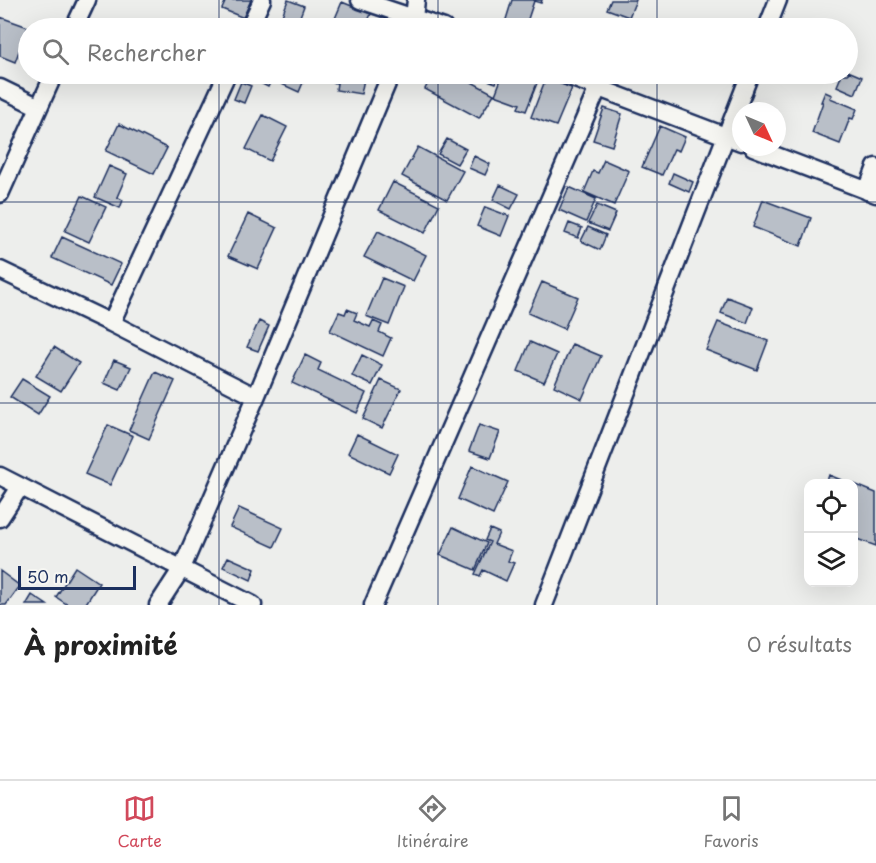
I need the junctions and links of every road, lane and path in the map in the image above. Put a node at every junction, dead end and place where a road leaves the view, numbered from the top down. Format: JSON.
{"nodes":[{"id":1,"x":87,"y":0,"type":"edge"},
{"id":2,"x":262,"y":0,"type":"edge"},
{"id":3,"x":360,"y":0,"type":"edge"},
{"id":4,"x":416,"y":0,"type":"edge"},
{"id":5,"x":778,"y":0,"type":"edge"},
{"id":6,"x":79,"y":18,"type":"edge"},
{"id":7,"x":254,"y":18,"type":"edge"},
{"id":8,"x":401,"y":18,"type":"edge"},
{"id":9,"x":413,"y":18,"type":"edge"},
{"id":10,"x":771,"y":18,"type":"edge"},
{"id":11,"x":49,"y":84,"type":"edge"},
{"id":12,"x":223,"y":84,"type":"edge"},
{"id":13,"x":387,"y":84,"type":"edge"},
{"id":14,"x":588,"y":84,"type":"edge"},
{"id":15,"x":747,"y":84,"type":"edge"},
{"id":16,"x":0,"y":88,"type":"edge"},
{"id":17,"x":598,"y":88,"type":"junction"},
{"id":18,"x":743,"y":102,"type":"edge"},
{"id":19,"x":39,"y":107,"type":"junction"},
{"id":20,"x":732,"y":139,"type":"edge"},
{"id":21,"x":732,"y":141,"type":"edge"},
{"id":22,"x":777,"y":156,"type":"edge"},
{"id":23,"x":876,"y":167,"type":"edge"},
{"id":24,"x":871,"y":192,"type":"edge"},
{"id":25,"x":0,"y":194,"type":"edge"},
{"id":26,"x":0,"y":270,"type":"edge"},
{"id":27,"x":111,"y":322,"type":"junction"},
{"id":28,"x":256,"y":397,"type":"junction"},
{"id":29,"x":0,"y":476,"type":"edge"},
{"id":30,"x":20,"y":487,"type":"junction"},
{"id":31,"x":0,"y":519,"type":"edge"},
{"id":32,"x":182,"y":568,"type":"junction"},
{"id":33,"x":158,"y":605,"type":"edge"},
{"id":34,"x":253,"y":605,"type":"edge"},
{"id":35,"x":373,"y":605,"type":"edge"},
{"id":36,"x":544,"y":605,"type":"edge"}],
"edges":[{"from":1,"to":6,"type":"street"},
{"from":2,"to":7,"type":"street"},
{"from":3,"to":8,"type":"street"},
{"from":4,"to":9,"type":"street"},
{"from":5,"to":10,"type":"street"},
{"from":11,"to":19,"type":"street"},
{"from":12,"to":27,"type":"street"},
{"from":13,"to":28,"type":"street"},
{"from":14,"to":17,"type":"street"},
{"from":15,"to":18,"type":"street"},
{"from":16,"to":19,"type":"street"},
{"from":17,"to":20,"type":"street"},
{"from":17,"to":35,"type":"street"},
{"from":19,"to":25,"type":"street"},
{"from":21,"to":36,"type":"street"},
{"from":22,"to":24,"type":"street"},
{"from":23,"to":24,"type":"street"},
{"from":26,"to":27,"type":"street"},
{"from":27,"to":28,"type":"street"},
{"from":28,"to":32,"type":"street"},
{"from":29,"to":30,"type":"street"},
{"from":30,"to":31,"type":"street"},
{"from":30,"to":32,"type":"street"},
{"from":32,"to":33,"type":"street"},
{"from":32,"to":34,"type":"street"}]}
